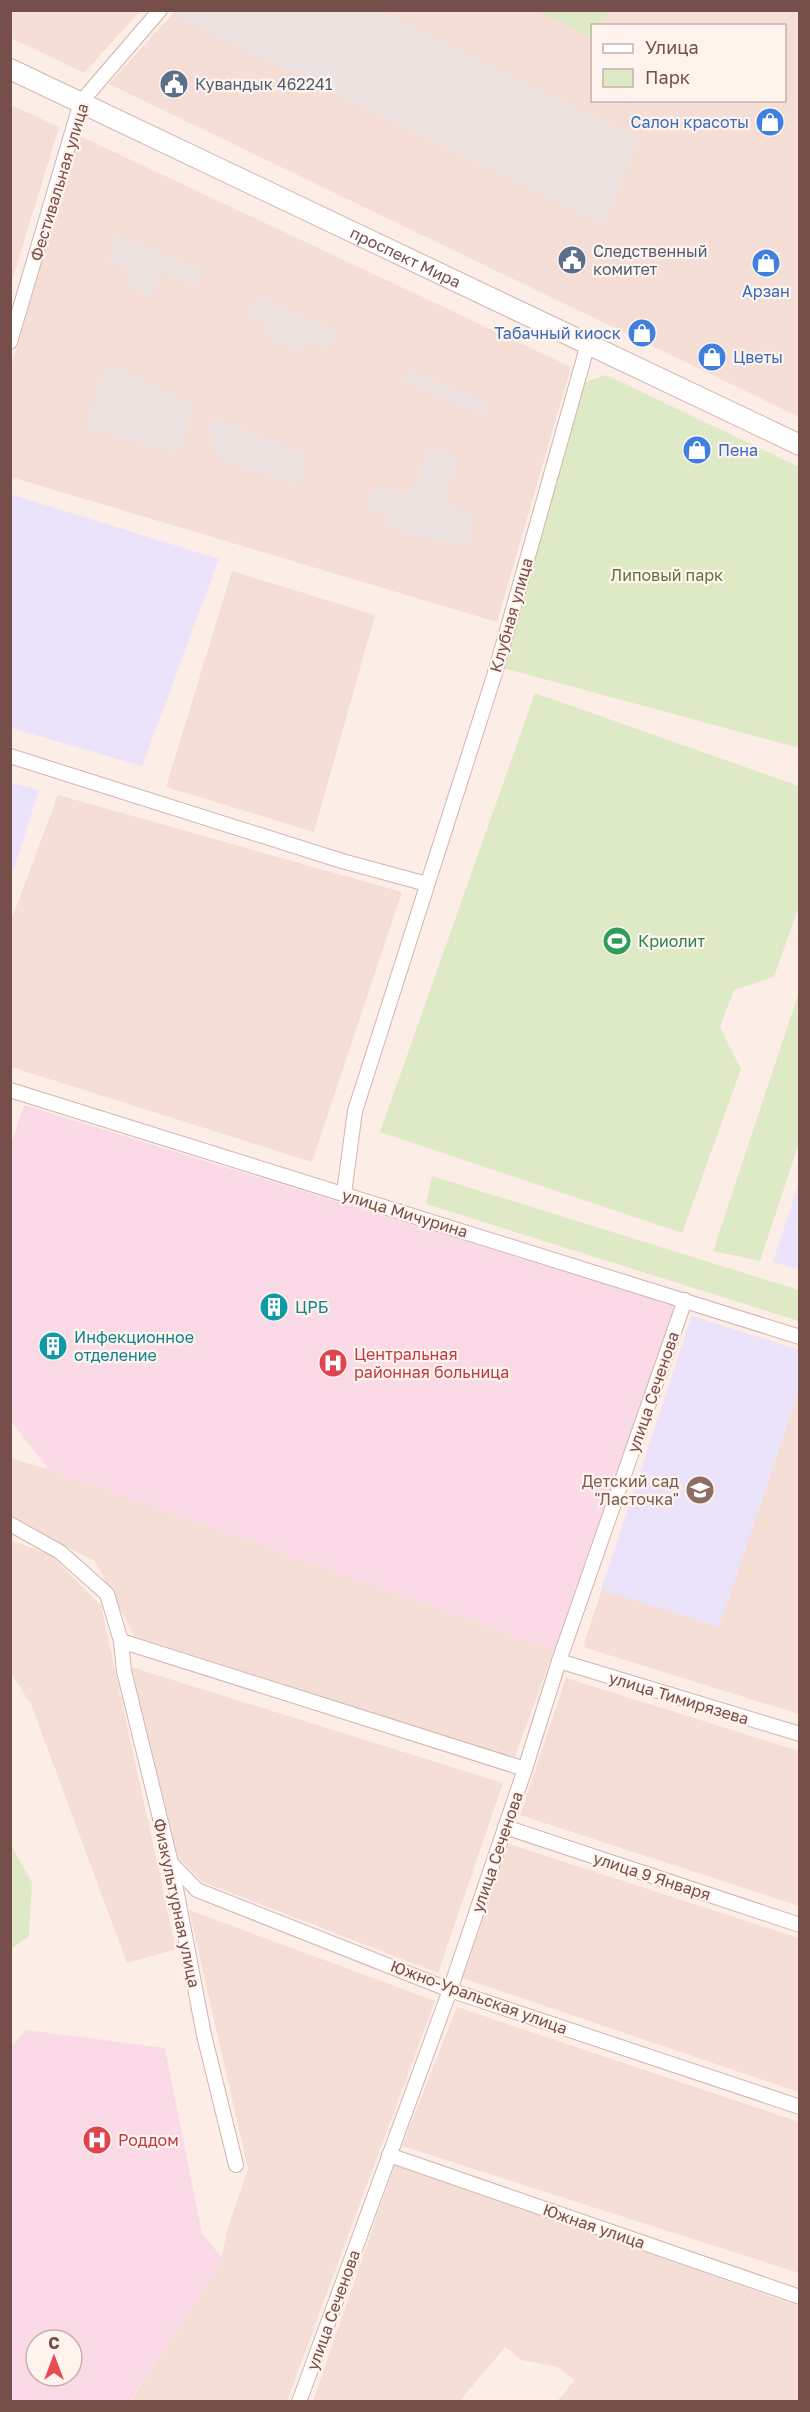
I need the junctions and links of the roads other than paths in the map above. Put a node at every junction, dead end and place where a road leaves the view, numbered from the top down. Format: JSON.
{"nodes":[{"id":1,"x":160,"y":10,"type":"edge"},
{"id":2,"x":10,"y":69,"type":"edge"},
{"id":3,"x":81,"y":102,"type":"junction"},
{"id":4,"x":10,"y":342,"type":"edge"},
{"id":5,"x":588,"y":344,"type":"junction"},
{"id":6,"x":800,"y":445,"type":"edge"},
{"id":7,"x":10,"y":756,"type":"edge"},
{"id":8,"x":427,"y":884,"type":"junction"},
{"id":9,"x":10,"y":1090,"type":"edge"},
{"id":10,"x":344,"y":1193,"type":"junction"},
{"id":11,"x":685,"y":1300,"type":"junction"},
{"id":12,"x":800,"y":1337,"type":"edge"},
{"id":13,"x":10,"y":1524,"type":"edge"},
{"id":14,"x":121,"y":1641,"type":"junction"},
{"id":15,"x":559,"y":1661,"type":"junction"},
{"id":16,"x":800,"y":1734,"type":"edge"},
{"id":17,"x":525,"y":1769,"type":"junction"},
{"id":18,"x":505,"y":1827,"type":"junction"},
{"id":19,"x":171,"y":1863,"type":"junction"},
{"id":20,"x":800,"y":1925,"type":"edge"},
{"id":21,"x":450,"y":1990,"type":"junction"},
{"id":22,"x":800,"y":2107,"type":"edge"},
{"id":23,"x":389,"y":2155,"type":"junction"},
{"id":24,"x":236,"y":2166,"type":"dead end"},
{"id":25,"x":800,"y":2297,"type":"edge"},
{"id":26,"x":299,"y":2402,"type":"edge"}],
"edges":[{"from":1,"to":3,"type":"street","name":"Фестивальная улица"},
{"from":2,"to":3,"type":"main road","name":"проспект Мира"},
{"from":3,"to":4,"type":"street","name":"Фестивальная улица"},
{"from":3,"to":5,"type":"main road","name":"проспект Мира"},
{"from":5,"to":6,"type":"main road","name":"проспект Мира"},
{"from":5,"to":8,"type":"street","name":"Клубная улица"},
{"from":7,"to":8,"type":"street"},
{"from":8,"to":10,"type":"street","name":"Клубная улица"},
{"from":9,"to":10,"type":"street","name":"улица Мичурина"},
{"from":10,"to":11,"type":"street","name":"улица Мичурина"},
{"from":11,"to":12,"type":"street","name":"улица Мичурина"},
{"from":11,"to":15,"type":"street","name":"улица Сеченова"},
{"from":13,"to":14,"type":"street","name":"Физкультурная улица"},
{"from":14,"to":17,"type":"street"},
{"from":14,"to":19,"type":"street","name":"Физкультурная улица"},
{"from":15,"to":16,"type":"street","name":"улица Тимирязева"},
{"from":15,"to":17,"type":"street","name":"улица Сеченова"},
{"from":17,"to":18,"type":"street","name":"улица Сеченова"},
{"from":18,"to":20,"type":"street","name":"улица 9 Января"},
{"from":18,"to":21,"type":"street","name":"улица Сеченова"},
{"from":19,"to":21,"type":"street","name":"Южно-Уральская улица"},
{"from":19,"to":24,"type":"street","name":"Физкультурная улица"},
{"from":21,"to":22,"type":"street","name":"Южно-Уральская улица"},
{"from":21,"to":23,"type":"street","name":"улица Сеченова"},
{"from":23,"to":25,"type":"street","name":"Южная улица"},
{"from":23,"to":26,"type":"street","name":"улица Сеченова"}]}
